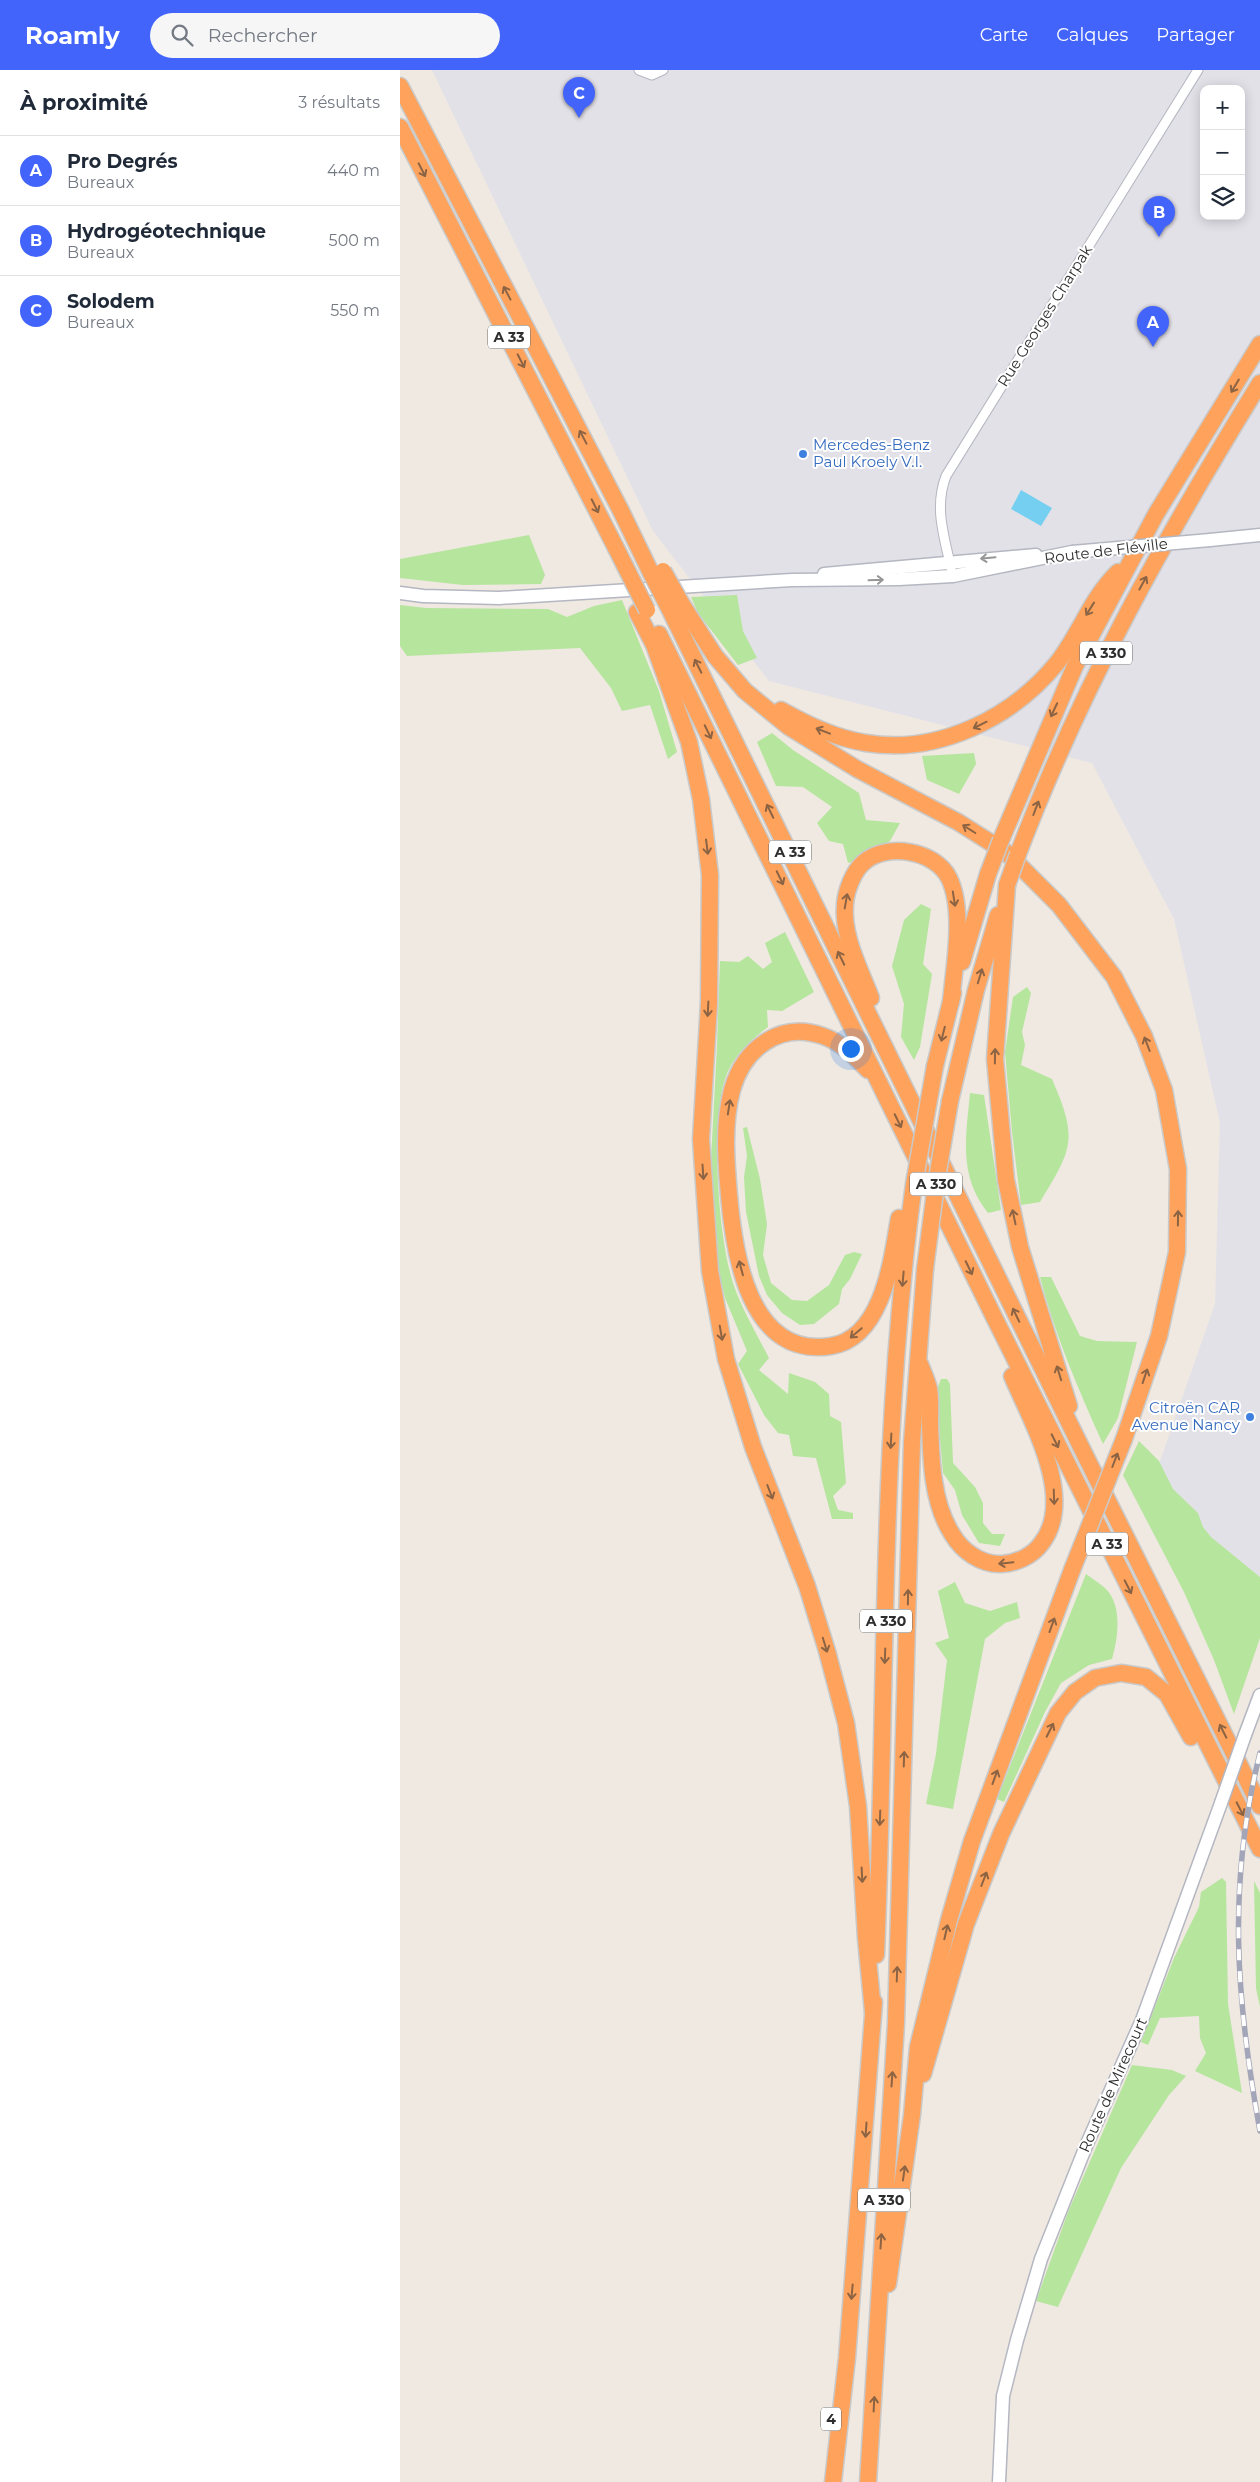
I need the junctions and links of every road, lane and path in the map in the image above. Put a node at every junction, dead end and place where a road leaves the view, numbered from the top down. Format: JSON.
{"nodes":[{"id":1,"x":639,"y":70,"type":"edge"},
{"id":2,"x":663,"y":70,"type":"edge"},
{"id":3,"x":1198,"y":70,"type":"edge"},
{"id":4,"x":400,"y":86,"type":"edge"},
{"id":5,"x":400,"y":127,"type":"edge"},
{"id":6,"x":1260,"y":344,"type":"edge"},
{"id":7,"x":1260,"y":384,"type":"edge"},
{"id":8,"x":1260,"y":536,"type":"edge"},
{"id":9,"x":1054,"y":555,"type":"junction"},
{"id":10,"x":1132,"y":558,"type":"junction"},
{"id":11,"x":950,"y":562,"type":"junction"},
{"id":12,"x":953,"y":576,"type":"junction"},
{"id":13,"x":792,"y":580,"type":"junction"},
{"id":14,"x":400,"y":593,"type":"edge"},
{"id":15,"x":675,"y":606,"type":"junction"},
{"id":16,"x":642,"y":611,"type":"junction"},
{"id":17,"x":745,"y":691,"type":"junction"},
{"id":18,"x":1007,"y":884,"type":"junction"},
{"id":19,"x":951,"y":1002,"type":"junction"},
{"id":20,"x":877,"y":1078,"type":"junction"},
{"id":21,"x":908,"y":1096,"type":"junction"},
{"id":22,"x":914,"y":1184,"type":"junction"},
{"id":23,"x":994,"y":1319,"type":"junction"},
{"id":24,"x":917,"y":1356,"type":"junction"},
{"id":25,"x":1084,"y":1453,"type":"junction"},
{"id":26,"x":1260,"y":1695,"type":"edge"},
{"id":27,"x":1220,"y":1769,"type":"junction"},
{"id":28,"x":1260,"y":1806,"type":"edge"},
{"id":29,"x":1260,"y":1849,"type":"edge"},
{"id":30,"x":873,"y":2012,"type":"junction"},
{"id":31,"x":912,"y":2115,"type":"junction"},
{"id":32,"x":847,"y":2358,"type":"junction"},
{"id":33,"x":875,"y":2378,"type":"junction"},
{"id":34,"x":822,"y":2482,"type":"edge"},
{"id":35,"x":833,"y":2482,"type":"edge"},
{"id":36,"x":868,"y":2482,"type":"edge"},
{"id":37,"x":999,"y":2482,"type":"edge"}],
"edges":[{"from":1,"to":2,"type":"street"},
{"from":3,"to":11,"type":"street","name":"Rue Georges Charpak"},
{"from":15,"to":4,"type":"highway","number":"A 33","one_way":true,"bridge":true},
{"from":5,"to":16,"type":"highway","number":"A 33","one_way":true,"bridge":true},
{"from":6,"to":10,"type":"highway","number":"A 330","one_way":true},
{"from":18,"to":7,"type":"highway","number":"A 330","one_way":true,"bridge":true},
{"from":8,"to":9,"type":"street","name":"Route de Fléville","bridge":true},
{"from":9,"to":11,"type":"street","one_way":true},
{"from":9,"to":12,"type":"street","name":"Route de Fléville"},
{"from":10,"to":17,"type":"highway","one_way":true},
{"from":10,"to":19,"type":"highway","number":"A 330","one_way":true,"bridge":true},
{"from":11,"to":12,"type":"street","name":"Rue Georges Charpak"},
{"from":11,"to":13,"type":"street"},
{"from":13,"to":12,"type":"street","name":"Route de Fléville","one_way":true},
{"from":13,"to":14,"type":"street"},
{"from":15,"to":17,"type":"highway"},
{"from":21,"to":15,"type":"highway","number":"A 33","one_way":true},
{"from":16,"to":20,"type":"highway","number":"A 33","one_way":true},
{"from":16,"to":30,"type":"highway","one_way":true},
{"from":31,"to":17,"type":"highway","one_way":true,"bridge":true},
{"from":24,"to":18,"type":"highway","number":"A 330","one_way":true,"bridge":true},
{"from":25,"to":18,"type":"highway","one_way":true},
{"from":21,"to":19,"type":"highway","one_way":true},
{"from":19,"to":22,"type":"highway","number":"A 330","one_way":true,"bridge":true},
{"from":22,"to":20,"type":"highway","one_way":true},
{"from":20,"to":23,"type":"highway","number":"A 33","one_way":true},
{"from":25,"to":21,"type":"highway","number":"A 33","one_way":true},
{"from":22,"to":30,"type":"highway","number":"A 330","one_way":true},
{"from":23,"to":24,"type":"highway","one_way":true},
{"from":23,"to":27,"type":"highway","number":"A 33","one_way":true},
{"from":33,"to":24,"type":"highway","number":"A 330","one_way":true},
{"from":28,"to":25,"type":"highway","number":"A 33","one_way":true},
{"from":26,"to":37,"type":"street","name":"Route de Mirecourt","bridge":true},
{"from":27,"to":29,"type":"highway","number":"A 33","one_way":true},
{"from":31,"to":27,"type":"highway","one_way":true},
{"from":30,"to":32,"type":"highway","number":"A 330","one_way":true},
{"from":33,"to":31,"type":"highway","one_way":true},
{"from":32,"to":34,"type":"highway","number":"4"},
{"from":32,"to":35,"type":"highway","number":"A 330"},
{"from":36,"to":33,"type":"highway","number":"A 330","one_way":true}]}
